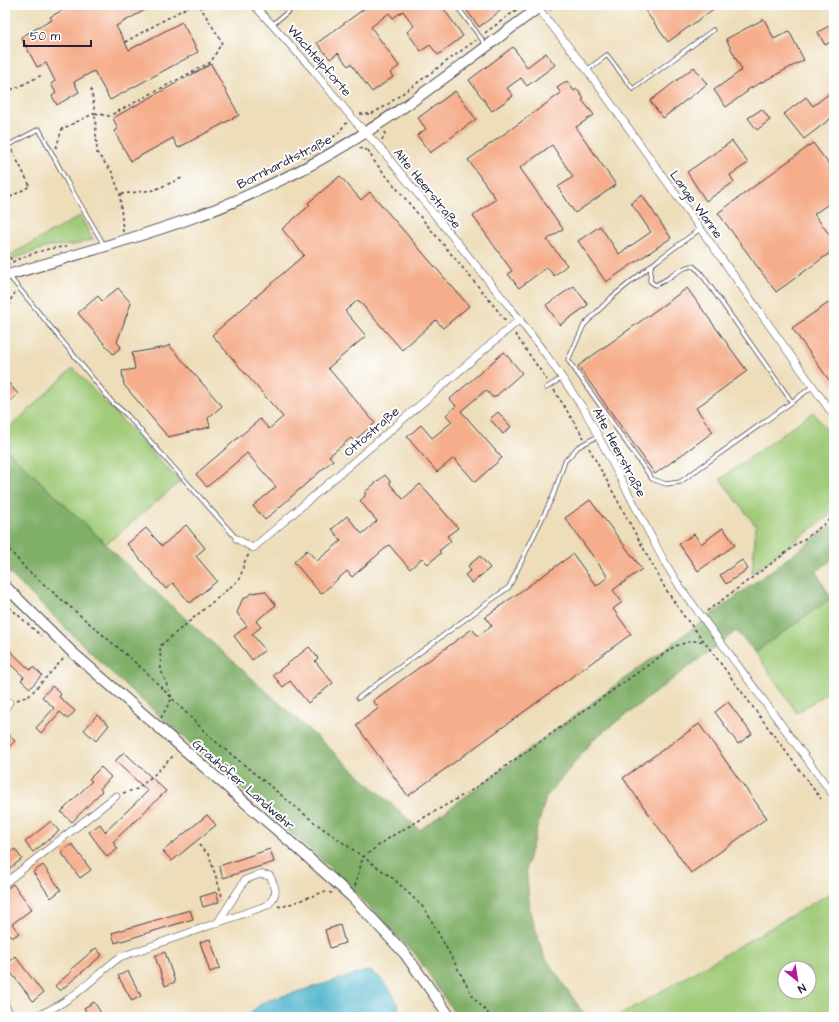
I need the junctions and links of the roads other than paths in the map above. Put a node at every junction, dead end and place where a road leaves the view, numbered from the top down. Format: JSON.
{"nodes":[{"id":1,"x":254,"y":5,"type":"edge"},
{"id":2,"x":296,"y":5,"type":"edge"},
{"id":3,"x":456,"y":5,"type":"edge"},
{"id":4,"x":540,"y":6,"type":"edge"},
{"id":5,"x":272,"y":24,"type":"junction"},
{"id":6,"x":713,"y":30,"type":"dead end"},
{"id":7,"x":487,"y":46,"type":"junction"},
{"id":8,"x":587,"y":70,"type":"junction"},
{"id":9,"x":366,"y":132,"type":"junction"},
{"id":10,"x":7,"y":146,"type":"edge"},
{"id":11,"x":700,"y":229,"type":"junction"},
{"id":12,"x":104,"y":247,"type":"junction"},
{"id":13,"x":651,"y":265,"type":"junction"},
{"id":14,"x":6,"y":272,"type":"edge"},
{"id":15,"x":519,"y":320,"type":"junction"},
{"id":16,"x":562,"y":378,"type":"junction"},
{"id":17,"x":813,"y":386,"type":"junction"},
{"id":18,"x":546,"y":388,"type":"dead end"},
{"id":19,"x":792,"y":402,"type":"junction"},
{"id":20,"x":834,"y":416,"type":"edge"},
{"id":21,"x":598,"y":436,"type":"junction"},
{"id":22,"x":237,"y":540,"type":"joint"},
{"id":23,"x":5,"y":586,"type":"edge"},
{"id":24,"x":358,"y":698,"type":"dead end"},
{"id":25,"x":116,"y":796,"type":"road end"},
{"id":26,"x":834,"y":796,"type":"edge"},
{"id":27,"x":5,"y":883,"type":"edge"},
{"id":28,"x":218,"y":922,"type":"junction"},
{"id":29,"x":5,"y":1005,"type":"edge"},
{"id":30,"x":11,"y":1017,"type":"edge"},
{"id":31,"x":35,"y":1017,"type":"edge"},
{"id":32,"x":450,"y":1017,"type":"edge"}],
"edges":[{"from":1,"to":5,"type":"street","name":"Wachtelpforte"},
{"from":2,"to":5,"type":"lane"},
{"from":3,"to":7,"type":"lane"},
{"from":4,"to":7,"type":"street","name":"Bornhardtstraße"},
{"from":4,"to":8,"type":"street","name":"Lange Wanne"},
{"from":5,"to":9,"type":"street","name":"Wachtelpforte"},
{"from":6,"to":8,"type":"lane"},
{"from":7,"to":9,"type":"street","name":"Bornhardtstraße"},
{"from":8,"to":11,"type":"street","name":"Lange Wanne"},
{"from":9,"to":12,"type":"street","name":"Bornhardtstraße"},
{"from":9,"to":15,"type":"street","name":"Alte Heerstraße"},
{"from":10,"to":12,"type":"lane"},
{"from":11,"to":13,"type":"lane"},
{"from":11,"to":17,"type":"street","name":"Lange Wanne"},
{"from":12,"to":14,"type":"street","name":"Bornhardtstraße"},
{"from":13,"to":19,"type":"lane"},
{"from":13,"to":19,"type":"lane"},
{"from":14,"to":22,"type":"lane"},
{"from":15,"to":16,"type":"street","name":"Alte Heerstraße"},
{"from":15,"to":22,"type":"street","name":"Ottostraße"},
{"from":16,"to":18,"type":"lane"},
{"from":16,"to":21,"type":"street","name":"Alte Heerstraße"},
{"from":17,"to":19,"type":"lane"},
{"from":17,"to":20,"type":"street","name":"Lange Wanne"},
{"from":21,"to":24,"type":"lane"},
{"from":21,"to":26,"type":"street","name":"Alte Heerstraße"},
{"from":23,"to":32,"type":"street","name":"Grauhöfer Landwehr"},
{"from":25,"to":27,"type":"street"},
{"from":28,"to":28,"type":"street"},
{"from":28,"to":31,"type":"street"},
{"from":29,"to":30,"type":"street"}]}
